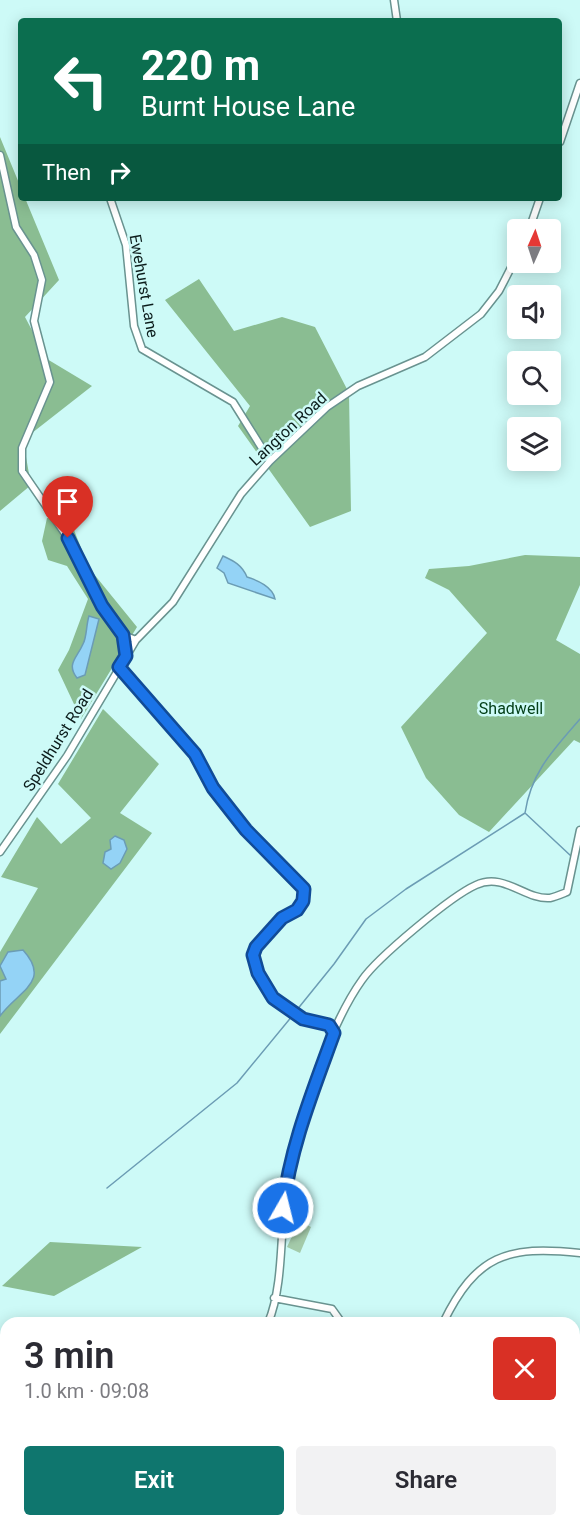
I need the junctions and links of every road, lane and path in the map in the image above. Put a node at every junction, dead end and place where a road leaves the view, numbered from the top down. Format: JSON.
{"nodes":[{"id":1,"x":396,"y":1,"type":"edge"},
{"id":2,"x":397,"y":18,"type":"edge"},
{"id":3,"x":580,"y":83,"type":"edge"},
{"id":4,"x":562,"y":136,"type":"edge"},
{"id":5,"x":0,"y":155,"type":"edge"},
{"id":6,"x":111,"y":201,"type":"edge"},
{"id":7,"x":539,"y":201,"type":"edge"},
{"id":8,"x":533,"y":219,"type":"edge"},
{"id":9,"x":508,"y":273,"type":"edge"},
{"id":10,"x":270,"y":461,"type":"junction"},
{"id":11,"x":123,"y":635,"type":"junction"},
{"id":12,"x":136,"y":640,"type":"junction"},
{"id":13,"x":126,"y":656,"type":"junction"},
{"id":14,"x":119,"y":667,"type":"junction"},
{"id":15,"x":580,"y":830,"type":"edge"},
{"id":16,"x":0,"y":852,"type":"edge"},
{"id":17,"x":334,"y":1033,"type":"junction"},
{"id":18,"x":580,"y":1253,"type":"edge"},
{"id":19,"x":274,"y":1299,"type":"junction"},
{"id":20,"x":270,"y":1317,"type":"edge"},
{"id":21,"x":338,"y":1317,"type":"edge"},
{"id":22,"x":446,"y":1317,"type":"edge"}],
"edges":[{"from":1,"to":2,"type":"street"},
{"from":3,"to":4,"type":"street"},
{"from":5,"to":11,"type":"street"},
{"from":6,"to":10,"type":"street","name":"Ewehurst Lane"},
{"from":7,"to":8,"type":"street"},
{"from":9,"to":10,"type":"street","name":"Langton Road"},
{"from":10,"to":12,"type":"street","name":"Langton Road"},
{"from":11,"to":12,"type":"street"},
{"from":11,"to":13,"type":"street"},
{"from":12,"to":13,"type":"street","name":"Speldhurst Road"},
{"from":13,"to":14,"type":"street","name":"Speldhurst Road"},
{"from":14,"to":16,"type":"street","name":"Speldhurst Road"},
{"from":14,"to":17,"type":"street"},
{"from":15,"to":17,"type":"street"},
{"from":17,"to":19,"type":"street"},
{"from":18,"to":22,"type":"street"},
{"from":19,"to":20,"type":"street"},
{"from":19,"to":21,"type":"street"}]}
